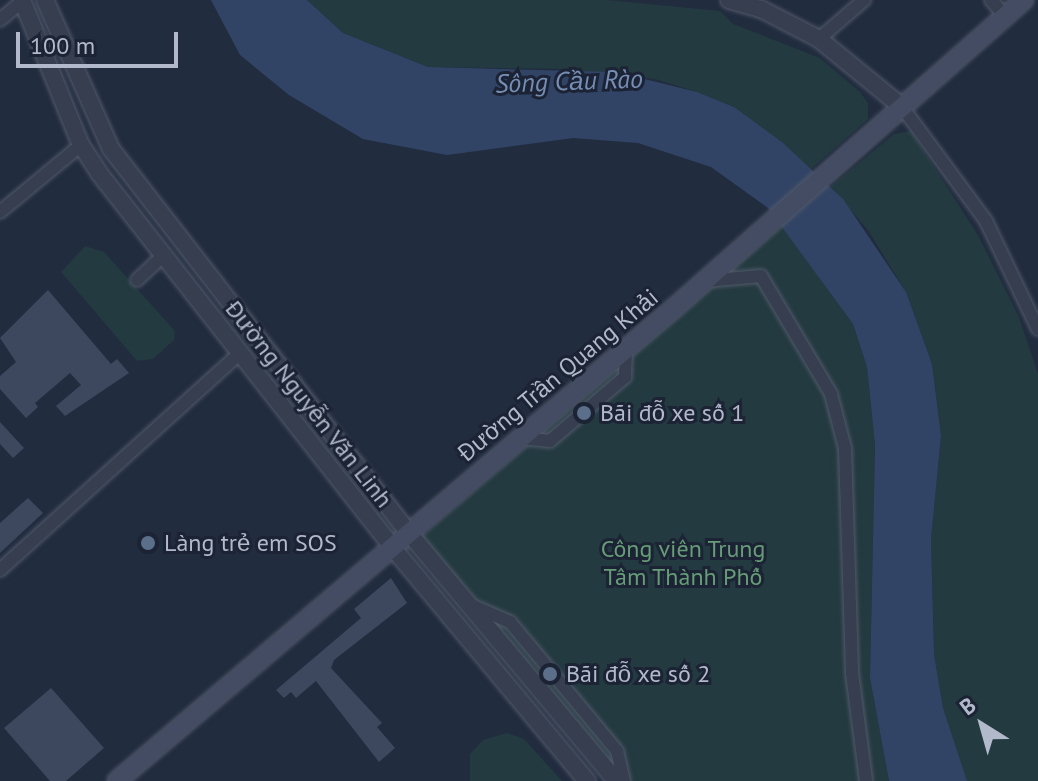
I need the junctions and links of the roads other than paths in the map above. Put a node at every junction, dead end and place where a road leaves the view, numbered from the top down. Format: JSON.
{"nodes":[{"id":1,"x":45,"y":0,"type":"edge"},
{"id":2,"x":864,"y":0,"type":"edge"},
{"id":3,"x":991,"y":0,"type":"edge"},
{"id":4,"x":1024,"y":0,"type":"edge"},
{"id":5,"x":22,"y":1,"type":"edge"},
{"id":6,"x":735,"y":1,"type":"edge"},
{"id":7,"x":1006,"y":17,"type":"junction"},
{"id":8,"x":0,"y":20,"type":"edge"},
{"id":9,"x":819,"y":39,"type":"junction"},
{"id":10,"x":902,"y":107,"type":"junction"},
{"id":11,"x":81,"y":145,"type":"junction"},
{"id":12,"x":0,"y":212,"type":"edge"},
{"id":13,"x":164,"y":255,"type":"junction"},
{"id":14,"x":137,"y":280,"type":"dead end"},
{"id":15,"x":705,"y":281,"type":"junction"},
{"id":16,"x":1038,"y":329,"type":"edge"},
{"id":17,"x":240,"y":353,"type":"junction"},
{"id":18,"x":409,"y":533,"type":"junction"},
{"id":19,"x":392,"y":547,"type":"junction"},
{"id":20,"x":0,"y":570,"type":"edge"},
{"id":21,"x":468,"y":603,"type":"junction"},
{"id":22,"x":117,"y":781,"type":"edge"},
{"id":23,"x":587,"y":781,"type":"edge"},
{"id":24,"x":616,"y":781,"type":"edge"},
{"id":25,"x":624,"y":781,"type":"edge"},
{"id":26,"x":866,"y":781,"type":"edge"}],
"edges":[{"from":1,"to":18,"type":"street","name":"Đường Nguyễn Văn Linh"},
{"from":2,"to":9,"type":"street"},
{"from":3,"to":7,"type":"street"},
{"from":4,"to":7,"type":"main road","name":"Đường Trần Quang Khải"},
{"from":5,"to":8,"type":"street"},
{"from":5,"to":11,"type":"street","name":"Đường Nguyễn Văn Linh"},
{"from":6,"to":9,"type":"street"},
{"from":7,"to":10,"type":"main road","name":"Đường Trần Quang Khải"},
{"from":9,"to":10,"type":"street"},
{"from":10,"to":15,"type":"main road","name":"Đường Trần Quang Khải"},
{"from":10,"to":16,"type":"street"},
{"from":11,"to":12,"type":"street"},
{"from":11,"to":13,"type":"street","name":"Đường Nguyễn Văn Linh"},
{"from":13,"to":14,"type":"street"},
{"from":13,"to":17,"type":"street","name":"Đường Nguyễn Văn Linh"},
{"from":15,"to":18,"type":"main road","name":"Đường Trần Quang Khải"},
{"from":15,"to":26,"type":"street"},
{"from":17,"to":19,"type":"street","name":"Đường Nguyễn Văn Linh"},
{"from":17,"to":20,"type":"street"},
{"from":18,"to":19,"type":"main road","name":"Đường Trần Quang Khải"},
{"from":18,"to":21,"type":"street","name":"Đường Nguyễn Văn Linh"},
{"from":19,"to":22,"type":"main road","name":"Đường Trần Quang Khải"},
{"from":19,"to":23,"type":"street","name":"Đường Nguyễn Văn Linh"},
{"from":21,"to":24,"type":"street","name":"Đường Nguyễn Văn Linh"},
{"from":21,"to":25,"type":"street"}]}
